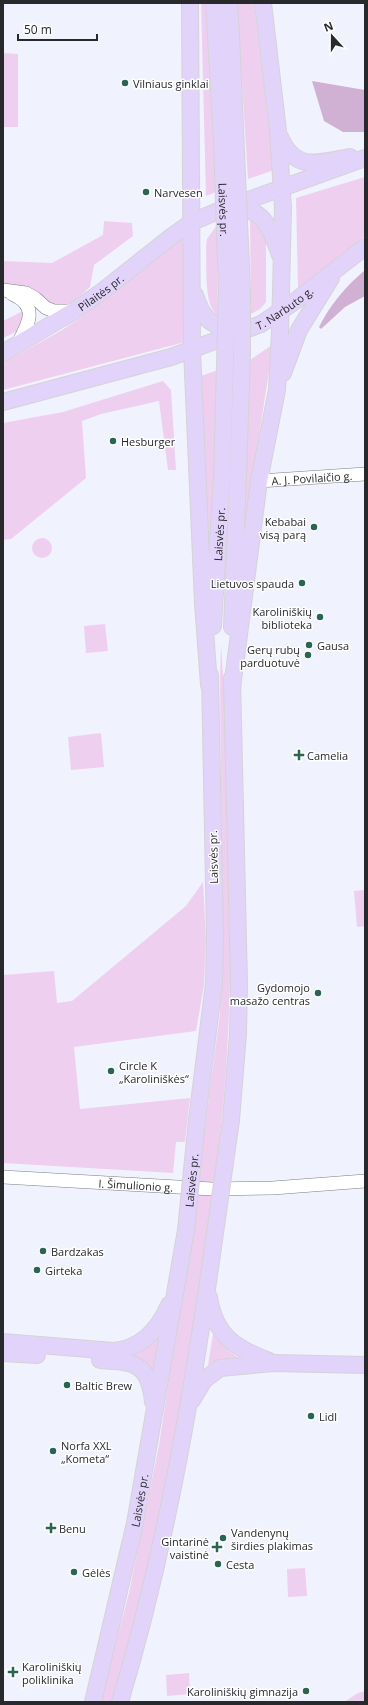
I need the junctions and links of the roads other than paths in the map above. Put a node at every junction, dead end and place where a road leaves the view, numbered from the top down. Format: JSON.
{"nodes":[{"id":1,"x":190,"y":3,"type":"edge"},
{"id":2,"x":214,"y":3,"type":"edge"},
{"id":3,"x":229,"y":3,"type":"edge"},
{"id":4,"x":263,"y":3,"type":"edge"},
{"id":5,"x":224,"y":36,"type":"junction"},
{"id":6,"x":278,"y":131,"type":"junction"},
{"id":7,"x":365,"y":154,"type":"edge"},
{"id":8,"x":365,"y":158,"type":"edge"},
{"id":9,"x":282,"y":188,"type":"junction"},
{"id":10,"x":218,"y":211,"type":"junction"},
{"id":11,"x":192,"y":222,"type":"junction"},
{"id":12,"x":365,"y":246,"type":"edge"},
{"id":13,"x":282,"y":262,"type":"junction"},
{"id":14,"x":345,"y":262,"type":"junction"},
{"id":15,"x":193,"y":287,"type":"junction"},
{"id":16,"x":3,"y":290,"type":"edge"},
{"id":17,"x":281,"y":311,"type":"junction"},
{"id":18,"x":74,"y":312,"type":"junction"},
{"id":19,"x":236,"y":334,"type":"junction"},
{"id":20,"x":9,"y":349,"type":"edge"},
{"id":21,"x":192,"y":350,"type":"junction"},
{"id":22,"x":277,"y":390,"type":"junction"},
{"id":23,"x":3,"y":402,"type":"edge"},
{"id":24,"x":365,"y":474,"type":"edge"},
{"id":25,"x":230,"y":476,"type":"junction"},
{"id":26,"x":258,"y":481,"type":"junction"},
{"id":27,"x":209,"y":685,"type":"junction"},
{"id":28,"x":232,"y":688,"type":"junction"},
{"id":29,"x":3,"y":1177,"type":"edge"},
{"id":30,"x":365,"y":1181,"type":"edge"},
{"id":31,"x":177,"y":1287,"type":"junction"},
{"id":32,"x":207,"y":1287,"type":"junction"},
{"id":33,"x":3,"y":1342,"type":"edge"},
{"id":34,"x":3,"y":1353,"type":"edge"},
{"id":35,"x":273,"y":1363,"type":"junction"},
{"id":36,"x":365,"y":1365,"type":"edge"},
{"id":37,"x":186,"y":1412,"type":"junction"},
{"id":38,"x":154,"y":1418,"type":"junction"},
{"id":39,"x":93,"y":1702,"type":"edge"},
{"id":40,"x":120,"y":1702,"type":"edge"}],
"edges":[{"from":1,"to":11,"type":"main road"},
{"from":2,"to":5,"type":"main road","name":"Laisvės pr."},
{"from":3,"to":5,"type":"main road","name":"Laisvės pr."},
{"from":4,"to":6,"type":"main road","name":"Laisvės pr."},
{"from":5,"to":25,"type":"main road","name":"Laisvės pr.","bridge":true},
{"from":6,"to":7,"type":"main road"},
{"from":6,"to":9,"type":"main road","name":"Laisvės pr."},
{"from":8,"to":9,"type":"main road"},
{"from":9,"to":10,"type":"main road"},
{"from":9,"to":13,"type":"main road","name":"Laisvės pr."},
{"from":10,"to":11,"type":"main road"},
{"from":10,"to":13,"type":"main road"},
{"from":11,"to":15,"type":"main road"},
{"from":11,"to":18,"type":"main road","name":"Pilaitės pr."},
{"from":12,"to":14,"type":"main road","name":"T. Narbuto g."},
{"from":13,"to":17,"type":"main road","name":"Laisvės pr."},
{"from":14,"to":17,"type":"main road","name":"T. Narbuto g."},
{"from":14,"to":22,"type":"main road"},
{"from":15,"to":19,"type":"main road"},
{"from":15,"to":21,"type":"main road"},
{"from":16,"to":18,"type":"street"},
{"from":16,"to":20,"type":"street"},
{"from":17,"to":19,"type":"main road","name":"T. Narbuto g."},
{"from":17,"to":22,"type":"main road","name":"Laisvės pr."},
{"from":18,"to":20,"type":"main road","name":"Pilaitės pr."},
{"from":19,"to":21,"type":"main road","name":"T. Narbuto g."},
{"from":21,"to":23,"type":"main road"},
{"from":21,"to":27,"type":"main road"},
{"from":22,"to":26,"type":"main road","name":"Laisvės pr."},
{"from":24,"to":26,"type":"street","name":"A. J. Povilaičio g."},
{"from":25,"to":27,"type":"main road","name":"Laisvės pr."},
{"from":25,"to":28,"type":"main road","name":"Laisvės pr."},
{"from":26,"to":28,"type":"main road","name":"Laisvės pr."},
{"from":27,"to":31,"type":"main road","name":"Laisvės pr.","bridge":true},
{"from":28,"to":32,"type":"main road","name":"Laisvės pr.","bridge":true},
{"from":29,"to":30,"type":"street","name":"I. Šimulionio g."},
{"from":31,"to":33,"type":"main road"},
{"from":31,"to":38,"type":"main road","name":"Laisvės pr."},
{"from":32,"to":35,"type":"main road"},
{"from":32,"to":37,"type":"main road","name":"Laisvės pr."},
{"from":34,"to":38,"type":"main road"},
{"from":35,"to":36,"type":"main road"},
{"from":35,"to":37,"type":"main road"},
{"from":37,"to":40,"type":"main road","name":"Laisvės pr."},
{"from":38,"to":39,"type":"main road","name":"Laisvės pr."}]}
